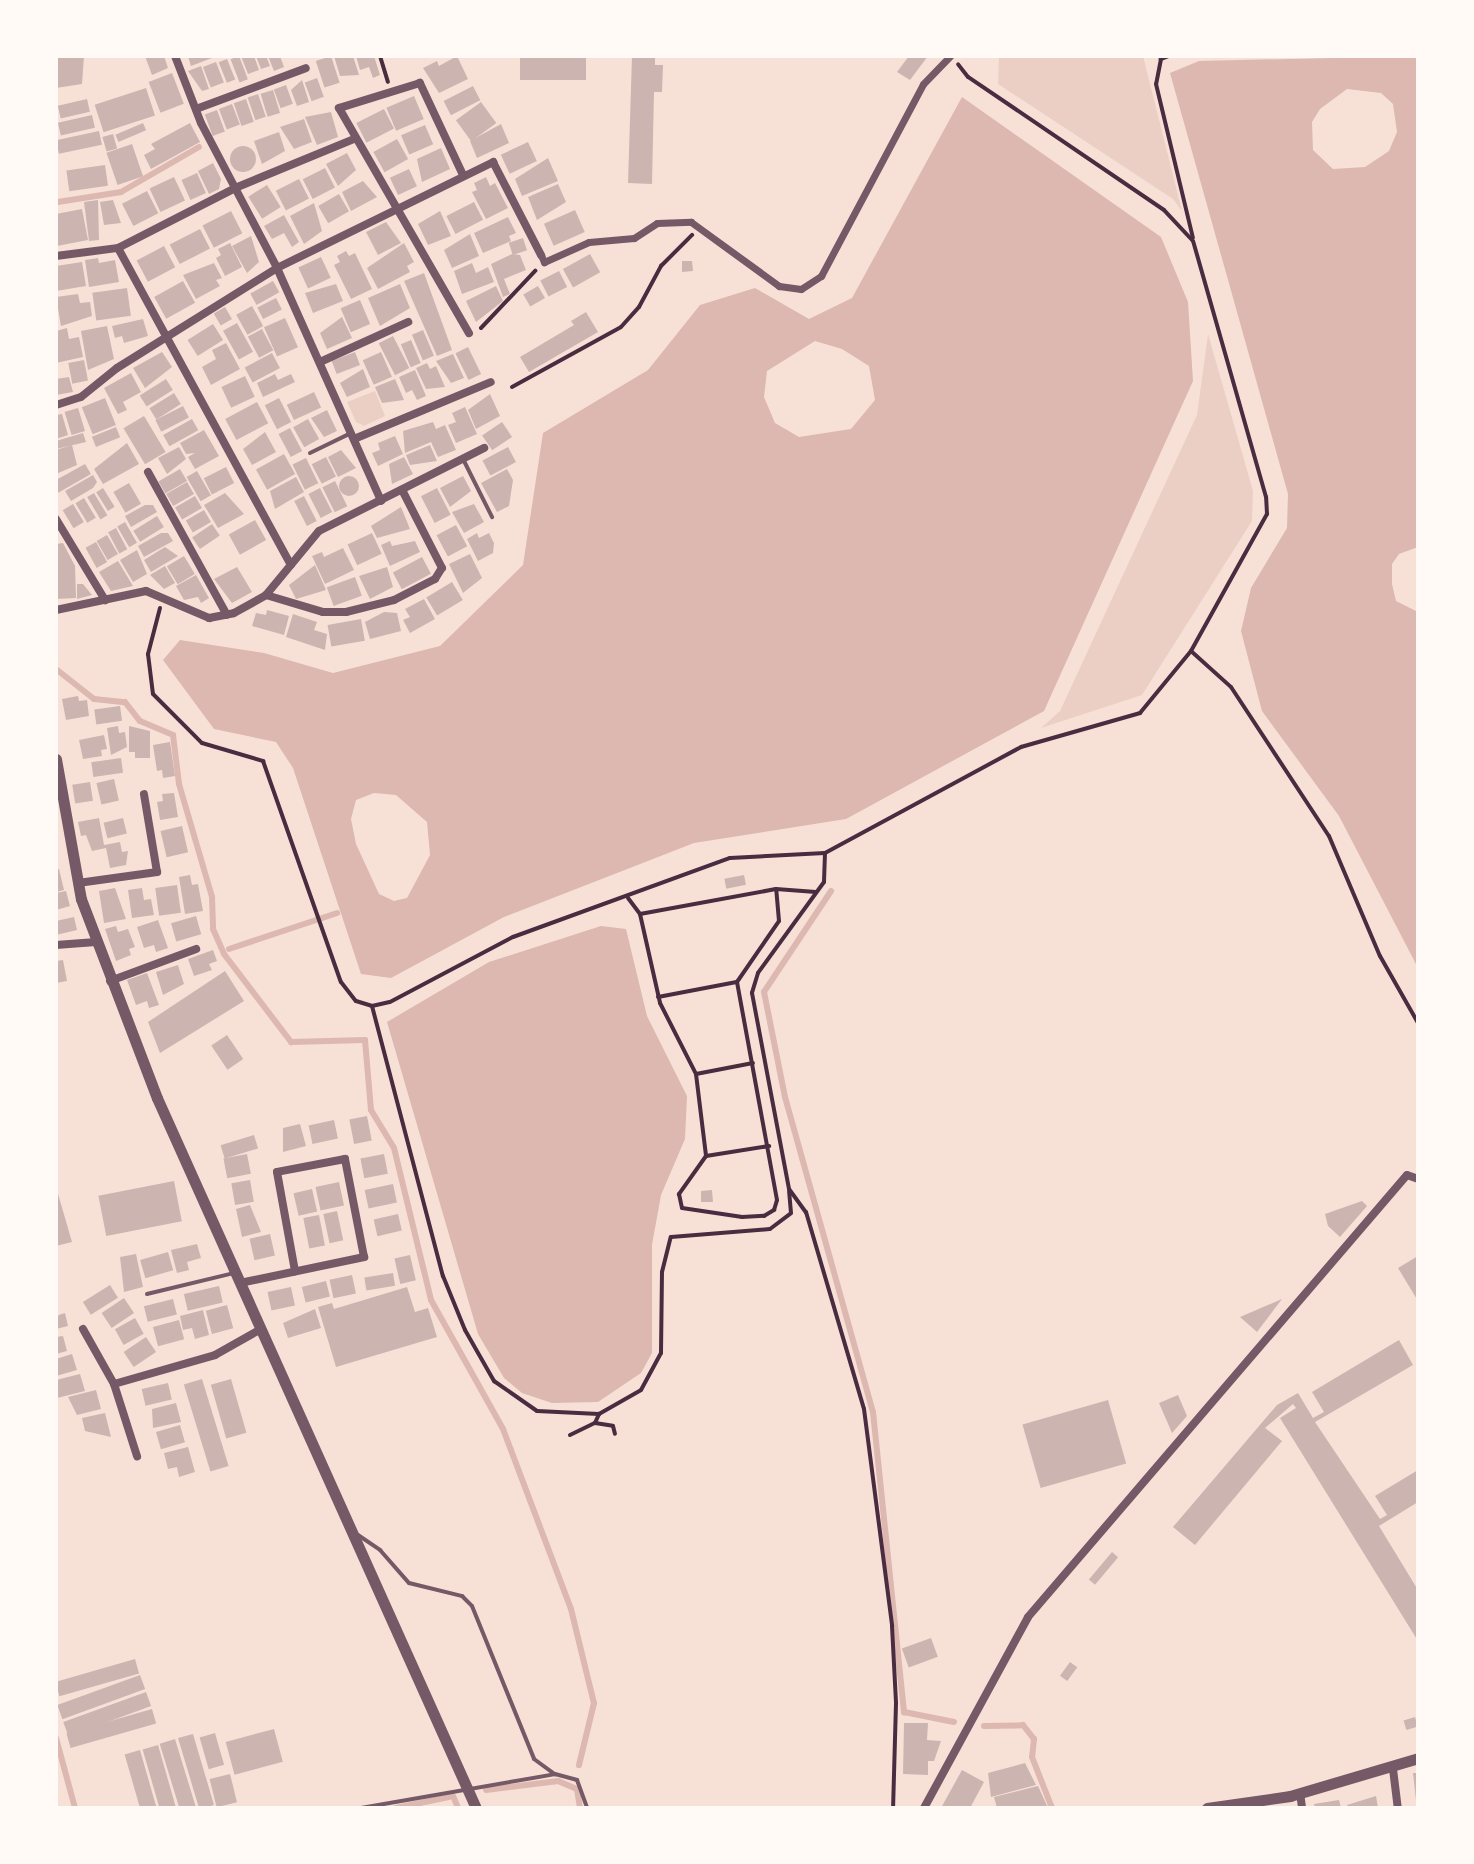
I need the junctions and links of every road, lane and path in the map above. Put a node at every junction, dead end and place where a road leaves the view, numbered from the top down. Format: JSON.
{"nodes":[{"id":1,"x":175,"y":56,"type":"edge"},
{"id":2,"x":380,"y":56,"type":"edge"},
{"id":3,"x":950,"y":56,"type":"edge"},
{"id":4,"x":1169,"y":56,"type":"edge"},
{"id":5,"x":306,"y":68,"type":"dead end"},
{"id":6,"x":392,"y":95,"type":"junction"},
{"id":7,"x":196,"y":109,"type":"junction"},
{"id":8,"x":354,"y":139,"type":"junction"},
{"id":9,"x":463,"y":175,"type":"junction"},
{"id":10,"x":235,"y":188,"type":"junction"},
{"id":11,"x":393,"y":209,"type":"junction"},
{"id":12,"x":698,"y":227,"type":"junction"},
{"id":13,"x":1193,"y":241,"type":"junction"},
{"id":14,"x":118,"y":248,"type":"junction"},
{"id":15,"x":56,"y":256,"type":"edge"},
{"id":16,"x":542,"y":258,"type":"junction"},
{"id":17,"x":277,"y":268,"type":"junction"},
{"id":18,"x":408,"y":322,"type":"dead end"},
{"id":19,"x":469,"y":333,"type":"joint"},
{"id":20,"x":166,"y":336,"type":"junction"},
{"id":21,"x":320,"y":362,"type":"junction"},
{"id":22,"x":491,"y":382,"type":"dead end"},
{"id":23,"x":512,"y":387,"type":"dead end"},
{"id":24,"x":56,"y":405,"type":"edge"},
{"id":25,"x":353,"y":436,"type":"junction"},
{"id":26,"x":484,"y":448,"type":"dead end"},
{"id":27,"x":310,"y":453,"type":"dead end"},
{"id":28,"x":463,"y":459,"type":"junction"},
{"id":29,"x":148,"y":472,"type":"dead end"},
{"id":30,"x":402,"y":490,"type":"junction"},
{"id":31,"x":381,"y":501,"type":"junction"},
{"id":32,"x":492,"y":517,"type":"dead end"},
{"id":33,"x":56,"y":519,"type":"edge"},
{"id":34,"x":291,"y":565,"type":"junction"},
{"id":35,"x":266,"y":595,"type":"junction"},
{"id":36,"x":164,"y":599,"type":"junction"},
{"id":37,"x":105,"y":600,"type":"junction"},
{"id":38,"x":56,"y":610,"type":"edge"},
{"id":39,"x":227,"y":615,"type":"junction"},
{"id":40,"x":1191,"y":651,"type":"junction"},
{"id":41,"x":56,"y":759,"type":"edge"},
{"id":42,"x":144,"y":794,"type":"dead end"},
{"id":43,"x":825,"y":853,"type":"junction"},
{"id":44,"x":78,"y":883,"type":"junction"},
{"id":45,"x":776,"y":889,"type":"junction"},
{"id":46,"x":816,"y":892,"type":"junction"},
{"id":47,"x":628,"y":898,"type":"junction"},
{"id":48,"x":640,"y":914,"type":"junction"},
{"id":49,"x":96,"y":942,"type":"junction"},
{"id":50,"x":57,"y":947,"type":"edge"},
{"id":51,"x":196,"y":949,"type":"dead end"},
{"id":52,"x":110,"y":981,"type":"junction"},
{"id":53,"x":737,"y":982,"type":"junction"},
{"id":54,"x":658,"y":997,"type":"junction"},
{"id":55,"x":372,"y":1006,"type":"junction"},
{"id":56,"x":1418,"y":1023,"type":"edge"},
{"id":57,"x":753,"y":1063,"type":"junction"},
{"id":58,"x":696,"y":1074,"type":"junction"},
{"id":59,"x":769,"y":1146,"type":"junction"},
{"id":60,"x":706,"y":1156,"type":"junction"},
{"id":61,"x":1418,"y":1179,"type":"edge"},
{"id":62,"x":789,"y":1189,"type":"junction"},
{"id":63,"x":742,"y":1217,"type":"junction"},
{"id":64,"x":744,"y":1230,"type":"junction"},
{"id":65,"x":295,"y":1271,"type":"junction"},
{"id":66,"x":238,"y":1278,"type":"junction"},
{"id":67,"x":147,"y":1294,"type":"dead end"},
{"id":68,"x":83,"y":1329,"type":"dead end"},
{"id":69,"x":261,"y":1329,"type":"junction"},
{"id":70,"x":114,"y":1384,"type":"junction"},
{"id":71,"x":599,"y":1414,"type":"junction"},
{"id":72,"x":595,"y":1423,"type":"junction"},
{"id":73,"x":615,"y":1429,"type":"dead end"},
{"id":74,"x":570,"y":1435,"type":"dead end"},
{"id":75,"x":137,"y":1456,"type":"dead end"},
{"id":76,"x":356,"y":1533,"type":"junction"},
{"id":77,"x":1418,"y":1758,"type":"edge"},
{"id":78,"x":1393,"y":1769,"type":"junction"},
{"id":79,"x":555,"y":1774,"type":"junction"},
{"id":80,"x":466,"y":1786,"type":"junction"},
{"id":81,"x":1300,"y":1793,"type":"junction"},
{"id":82,"x":361,"y":1808,"type":"edge"},
{"id":83,"x":476,"y":1808,"type":"edge"},
{"id":84,"x":587,"y":1808,"type":"edge"},
{"id":85,"x":893,"y":1808,"type":"edge"},
{"id":86,"x":924,"y":1808,"type":"edge"},
{"id":87,"x":1207,"y":1808,"type":"edge"},
{"id":88,"x":1302,"y":1808,"type":"edge"},
{"id":89,"x":1398,"y":1808,"type":"edge"}],
"edges":[{"from":1,"to":7,"type":"street"},
{"from":2,"to":6,"type":"path"},
{"from":3,"to":12,"type":"street"},
{"from":3,"to":13,"type":"path"},
{"from":4,"to":13,"type":"path"},
{"from":5,"to":7,"type":"street"},
{"from":6,"to":8,"type":"street"},
{"from":6,"to":9,"type":"street"},
{"from":7,"to":10,"type":"street"},
{"from":8,"to":10,"type":"street"},
{"from":8,"to":11,"type":"street"},
{"from":9,"to":11,"type":"street"},
{"from":9,"to":16,"type":"street"},
{"from":10,"to":14,"type":"street"},
{"from":10,"to":17,"type":"street"},
{"from":11,"to":17,"type":"street"},
{"from":11,"to":19,"type":"street"},
{"from":12,"to":16,"type":"street"},
{"from":12,"to":23,"type":"path"},
{"from":13,"to":40,"type":"path"},
{"from":14,"to":15,"type":"street"},
{"from":14,"to":20,"type":"street"},
{"from":16,"to":19,"type":"path"},
{"from":17,"to":20,"type":"street"},
{"from":17,"to":21,"type":"street"},
{"from":18,"to":21,"type":"street"},
{"from":20,"to":24,"type":"street"},
{"from":20,"to":34,"type":"street"},
{"from":21,"to":25,"type":"street"},
{"from":22,"to":25,"type":"street"},
{"from":25,"to":27,"type":"lane"},
{"from":25,"to":31,"type":"street"},
{"from":26,"to":28,"type":"street"},
{"from":28,"to":30,"type":"street"},
{"from":28,"to":32,"type":"lane"},
{"from":29,"to":39,"type":"street"},
{"from":30,"to":31,"type":"street"},
{"from":30,"to":35,"type":"street"},
{"from":31,"to":34,"type":"street"},
{"from":33,"to":37,"type":"street"},
{"from":34,"to":35,"type":"street"},
{"from":35,"to":39,"type":"street"},
{"from":36,"to":37,"type":"street"},
{"from":36,"to":39,"type":"street"},
{"from":36,"to":55,"type":"path"},
{"from":37,"to":38,"type":"street"},
{"from":40,"to":43,"type":"path"},
{"from":40,"to":56,"type":"path"},
{"from":41,"to":44,"type":"street"},
{"from":42,"to":44,"type":"street"},
{"from":43,"to":46,"type":"path"},
{"from":43,"to":47,"type":"path"},
{"from":44,"to":49,"type":"street"},
{"from":45,"to":46,"type":"path"},
{"from":45,"to":48,"type":"path"},
{"from":45,"to":53,"type":"path"},
{"from":46,"to":62,"type":"path"},
{"from":47,"to":48,"type":"path"},
{"from":47,"to":55,"type":"path"},
{"from":48,"to":54,"type":"path"},
{"from":49,"to":50,"type":"street"},
{"from":49,"to":52,"type":"street"},
{"from":51,"to":52,"type":"street"},
{"from":52,"to":66,"type":"street"},
{"from":53,"to":54,"type":"path"},
{"from":53,"to":57,"type":"path"},
{"from":54,"to":58,"type":"path"},
{"from":55,"to":71,"type":"path"},
{"from":57,"to":58,"type":"path"},
{"from":57,"to":59,"type":"path"},
{"from":58,"to":60,"type":"path"},
{"from":59,"to":60,"type":"path"},
{"from":59,"to":63,"type":"path"},
{"from":60,"to":63,"type":"path"},
{"from":61,"to":86,"type":"street"},
{"from":62,"to":64,"type":"path"},
{"from":62,"to":85,"type":"path"},
{"from":63,"to":64,"type":"path"},
{"from":64,"to":71,"type":"path"},
{"from":65,"to":65,"type":"street"},
{"from":65,"to":66,"type":"street"},
{"from":66,"to":67,"type":"lane"},
{"from":66,"to":69,"type":"street"},
{"from":68,"to":70,"type":"street"},
{"from":69,"to":70,"type":"street"},
{"from":69,"to":76,"type":"street"},
{"from":70,"to":75,"type":"street"},
{"from":71,"to":72,"type":"path"},
{"from":72,"to":73,"type":"path"},
{"from":72,"to":74,"type":"path"},
{"from":76,"to":79,"type":"lane"},
{"from":76,"to":80,"type":"street"},
{"from":77,"to":78,"type":"street"},
{"from":78,"to":81,"type":"street"},
{"from":78,"to":89,"type":"street"},
{"from":79,"to":80,"type":"lane"},
{"from":79,"to":84,"type":"lane"},
{"from":80,"to":82,"type":"lane"},
{"from":80,"to":83,"type":"street"},
{"from":81,"to":87,"type":"street"},
{"from":81,"to":88,"type":"street"}]}
